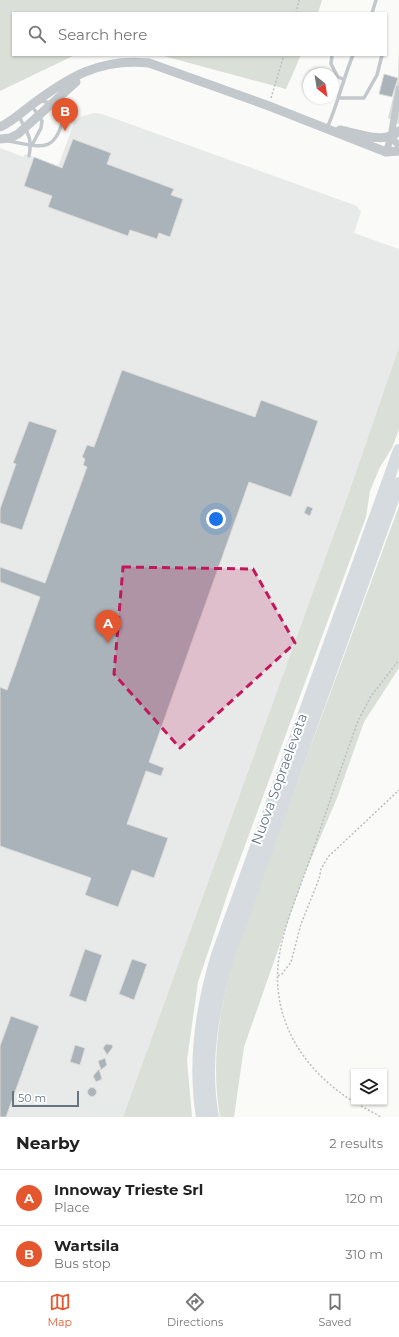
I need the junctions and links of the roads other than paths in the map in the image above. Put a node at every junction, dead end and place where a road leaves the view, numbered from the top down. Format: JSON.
{"nodes":[{"id":1,"x":376,"y":0,"type":"edge"},
{"id":2,"x":372,"y":12,"type":"edge"},
{"id":3,"x":332,"y":56,"type":"edge"},
{"id":4,"x":353,"y":56,"type":"edge"},
{"id":5,"x":382,"y":56,"type":"edge"},
{"id":6,"x":89,"y":71,"type":"junction"},
{"id":7,"x":343,"y":79,"type":"junction"},
{"id":8,"x":399,"y":90,"type":"edge"},
{"id":9,"x":339,"y":94,"type":"edge"},
{"id":10,"x":339,"y":98,"type":"edge"},
{"id":11,"x":34,"y":103,"type":"junction"},
{"id":12,"x":52,"y":103,"type":"junction"},
{"id":13,"x":337,"y":104,"type":"edge"},
{"id":14,"x":19,"y":114,"type":"junction"},
{"id":15,"x":39,"y":115,"type":"junction"},
{"id":16,"x":26,"y":126,"type":"junction"},
{"id":17,"x":0,"y":127,"type":"edge"},
{"id":18,"x":327,"y":128,"type":"junction"},
{"id":19,"x":399,"y":131,"type":"edge"},
{"id":20,"x":391,"y":137,"type":"junction"},
{"id":21,"x":1,"y":139,"type":"edge"},
{"id":22,"x":31,"y":146,"type":"junction"},
{"id":23,"x":399,"y":146,"type":"edge"},
{"id":24,"x":386,"y":152,"type":"junction"},
{"id":25,"x":399,"y":152,"type":"edge"},
{"id":26,"x":29,"y":156,"type":"dead end"},
{"id":27,"x":399,"y":450,"type":"edge"},
{"id":28,"x":399,"y":483,"type":"edge"},
{"id":29,"x":202,"y":1117,"type":"edge"},
{"id":30,"x":213,"y":1117,"type":"edge"}],
"edges":[{"from":1,"to":2,"type":"lane"},
{"from":3,"to":7,"type":"lane"},
{"from":4,"to":7,"type":"lane"},
{"from":5,"to":10,"type":"lane"},
{"from":6,"to":11,"type":"street"},
{"from":6,"to":12,"type":"street"},
{"from":6,"to":18,"type":"street"},
{"from":7,"to":9,"type":"lane"},
{"from":8,"to":20,"type":"street"},
{"from":11,"to":12,"type":"lane"},
{"from":11,"to":14,"type":"street"},
{"from":11,"to":15,"type":"lane"},
{"from":12,"to":15,"type":"street"},
{"from":12,"to":22,"type":"lane"},
{"from":13,"to":18,"type":"lane"},
{"from":14,"to":16,"type":"lane"},
{"from":14,"to":17,"type":"street"},
{"from":15,"to":16,"type":"street"},
{"from":15,"to":22,"type":"lane"},
{"from":16,"to":21,"type":"street"},
{"from":16,"to":22,"type":"lane"},
{"from":18,"to":20,"type":"street"},
{"from":18,"to":24,"type":"street"},
{"from":19,"to":20,"type":"street"},
{"from":20,"to":23,"type":"street"},
{"from":20,"to":24,"type":"street"},
{"from":21,"to":22,"type":"lane"},
{"from":22,"to":26,"type":"lane"},
{"from":24,"to":25,"type":"street"},
{"from":27,"to":29,"type":"highway","name":"Nuova Sopraelevata"},
{"from":28,"to":30,"type":"highway","name":"Nuova Sopraelevata"}]}
